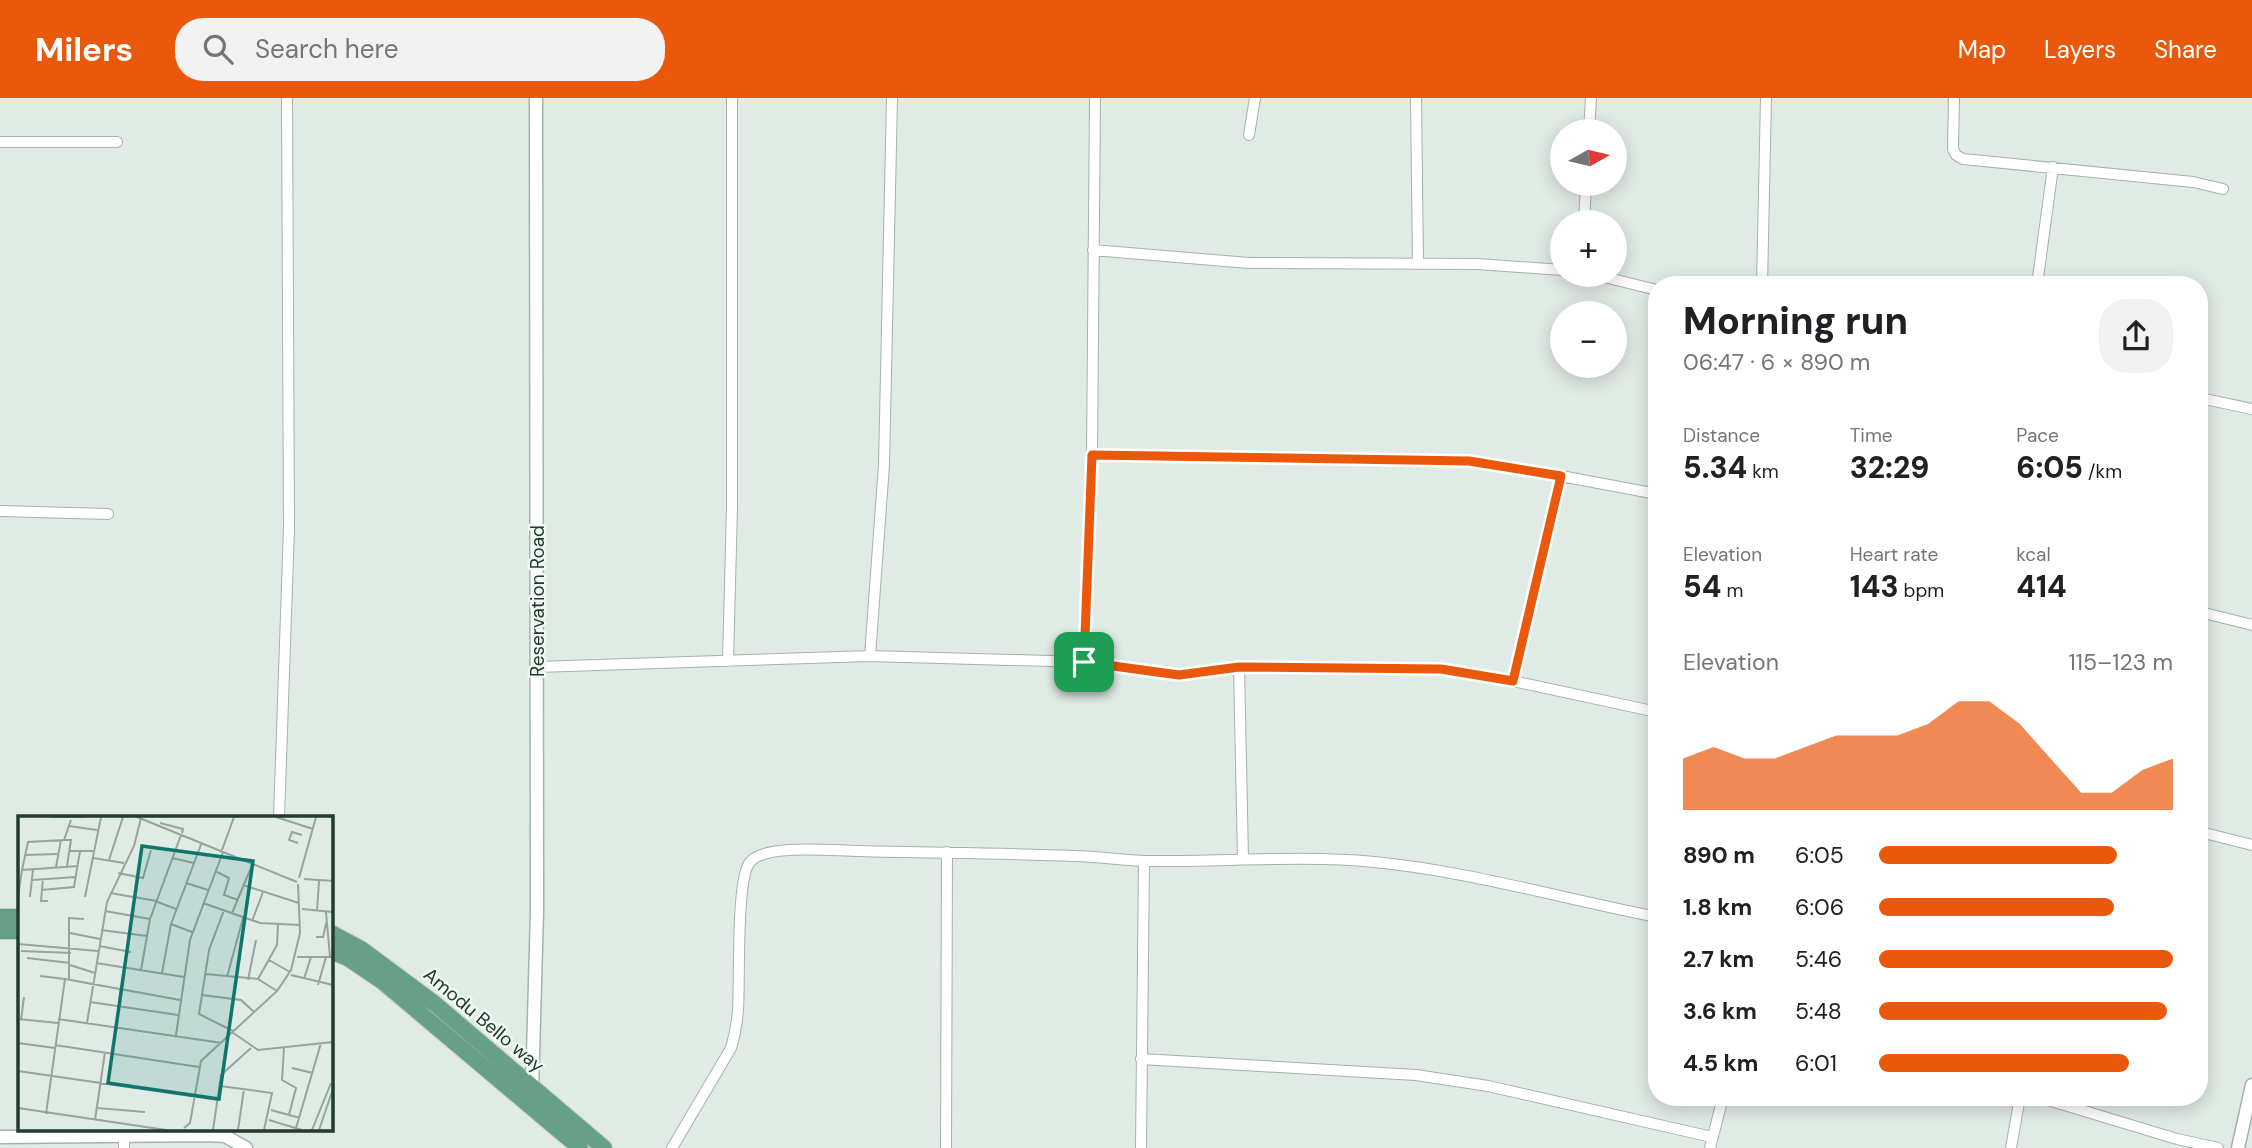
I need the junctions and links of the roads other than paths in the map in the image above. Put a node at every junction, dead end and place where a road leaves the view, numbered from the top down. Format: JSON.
{"nodes":[{"id":1,"x":288,"y":98,"type":"edge"},
{"id":2,"x":537,"y":98,"type":"edge"},
{"id":3,"x":732,"y":98,"type":"edge"},
{"id":4,"x":892,"y":98,"type":"edge"},
{"id":5,"x":1095,"y":98,"type":"edge"},
{"id":6,"x":1255,"y":98,"type":"edge"},
{"id":7,"x":1416,"y":98,"type":"edge"},
{"id":8,"x":1591,"y":98,"type":"edge"},
{"id":9,"x":1766,"y":98,"type":"edge"},
{"id":10,"x":1954,"y":98,"type":"edge"},
{"id":11,"x":1590,"y":119,"type":"edge"},
{"id":12,"x":1249,"y":135,"type":"dead end"},
{"id":13,"x":0,"y":142,"type":"edge"},
{"id":14,"x":117,"y":142,"type":"dead end"},
{"id":15,"x":2053,"y":167,"type":"junction"},
{"id":16,"x":2223,"y":189,"type":"dead end"},
{"id":17,"x":1093,"y":250,"type":"junction"},
{"id":18,"x":1418,"y":264,"type":"junction"},
{"id":19,"x":1550,"y":269,"type":"edge"},
{"id":20,"x":1762,"y":276,"type":"edge"},
{"id":21,"x":2038,"y":276,"type":"edge"},
{"id":22,"x":1627,"y":283,"type":"edge"},
{"id":23,"x":1648,"y":288,"type":"edge"},
{"id":24,"x":2208,"y":400,"type":"edge"},
{"id":25,"x":2252,"y":409,"type":"edge"},
{"id":26,"x":1092,"y":455,"type":"junction"},
{"id":27,"x":1561,"y":476,"type":"junction"},
{"id":28,"x":1648,"y":492,"type":"edge"},
{"id":29,"x":0,"y":511,"type":"edge"},
{"id":30,"x":108,"y":514,"type":"dead end"},
{"id":31,"x":2208,"y":614,"type":"edge"},
{"id":32,"x":2252,"y":625,"type":"edge"},
{"id":33,"x":870,"y":656,"type":"junction"},
{"id":34,"x":728,"y":661,"type":"junction"},
{"id":35,"x":1084,"y":662,"type":"junction"},
{"id":36,"x":537,"y":667,"type":"junction"},
{"id":37,"x":1239,"y":667,"type":"junction"},
{"id":38,"x":1513,"y":681,"type":"junction"},
{"id":39,"x":1648,"y":710,"type":"edge"},
{"id":40,"x":279,"y":816,"type":"edge"},
{"id":41,"x":2208,"y":834,"type":"edge"},
{"id":42,"x":2252,"y":845,"type":"edge"},
{"id":43,"x":947,"y":852,"type":"junction"},
{"id":44,"x":1244,"y":859,"type":"junction"},
{"id":45,"x":1144,"y":861,"type":"junction"},
{"id":46,"x":1648,"y":915,"type":"edge"},
{"id":47,"x":0,"y":917,"type":"edge"},
{"id":48,"x":18,"y":917,"type":"edge"},
{"id":49,"x":0,"y":931,"type":"edge"},
{"id":50,"x":18,"y":931,"type":"edge"},
{"id":51,"x":332,"y":934,"type":"edge"},
{"id":52,"x":332,"y":951,"type":"edge"},
{"id":53,"x":1141,"y":1059,"type":"junction"},
{"id":54,"x":2252,"y":1085,"type":"edge"},
{"id":55,"x":530,"y":1096,"type":"junction"},
{"id":56,"x":1721,"y":1106,"type":"edge"},
{"id":57,"x":2018,"y":1106,"type":"edge"},
{"id":58,"x":2068,"y":1106,"type":"edge"},
{"id":59,"x":0,"y":1137,"type":"edge"},
{"id":60,"x":124,"y":1142,"type":"edge"},
{"id":61,"x":1711,"y":1143,"type":"edge"},
{"id":62,"x":246,"y":1148,"type":"edge"},
{"id":63,"x":580,"y":1148,"type":"edge"},
{"id":64,"x":604,"y":1148,"type":"edge"},
{"id":65,"x":672,"y":1148,"type":"edge"},
{"id":66,"x":946,"y":1148,"type":"edge"},
{"id":67,"x":1141,"y":1148,"type":"edge"},
{"id":68,"x":2011,"y":1148,"type":"edge"},
{"id":69,"x":2218,"y":1148,"type":"edge"},
{"id":70,"x":2238,"y":1148,"type":"edge"}],
"edges":[{"from":1,"to":40,"type":"street"},
{"from":2,"to":36,"type":"street","name":"Reservation Road"},
{"from":3,"to":34,"type":"street"},
{"from":4,"to":33,"type":"street"},
{"from":5,"to":17,"type":"street"},
{"from":6,"to":12,"type":"street"},
{"from":7,"to":18,"type":"street"},
{"from":8,"to":11,"type":"street"},
{"from":9,"to":20,"type":"street"},
{"from":10,"to":15,"type":"street"},
{"from":13,"to":14,"type":"street"},
{"from":15,"to":16,"type":"street"},
{"from":15,"to":21,"type":"street"},
{"from":17,"to":18,"type":"street"},
{"from":17,"to":26,"type":"street"},
{"from":18,"to":19,"type":"street"},
{"from":22,"to":23,"type":"street"},
{"from":24,"to":25,"type":"street"},
{"from":26,"to":27,"type":"street"},
{"from":26,"to":35,"type":"street"},
{"from":27,"to":28,"type":"street"},
{"from":27,"to":38,"type":"street"},
{"from":29,"to":30,"type":"street"},
{"from":31,"to":32,"type":"street"},
{"from":33,"to":34,"type":"street"},
{"from":33,"to":35,"type":"street"},
{"from":34,"to":36,"type":"street"},
{"from":35,"to":37,"type":"street"},
{"from":36,"to":55,"type":"street","name":"Reservation Road"},
{"from":37,"to":38,"type":"street"},
{"from":37,"to":44,"type":"street"},
{"from":38,"to":39,"type":"street"},
{"from":41,"to":42,"type":"street"},
{"from":43,"to":45,"type":"street"},
{"from":43,"to":65,"type":"street"},
{"from":43,"to":66,"type":"street"},
{"from":44,"to":45,"type":"street"},
{"from":44,"to":46,"type":"street"},
{"from":45,"to":53,"type":"street"},
{"from":47,"to":48,"type":"main road"},
{"from":49,"to":50,"type":"main road"},
{"from":51,"to":55,"type":"main road","name":"Amodu Bello way"},
{"from":52,"to":55,"type":"main road","name":"Amodu Bello way"},
{"from":53,"to":61,"type":"street"},
{"from":53,"to":67,"type":"street"},
{"from":54,"to":70,"type":"street"},
{"from":55,"to":63,"type":"main road","name":"Amodu Bello way"},
{"from":55,"to":64,"type":"main road","name":"Amodu Bello way"},
{"from":56,"to":61,"type":"street"},
{"from":57,"to":68,"type":"street"},
{"from":58,"to":69,"type":"street"},
{"from":59,"to":60,"type":"street"},
{"from":60,"to":62,"type":"street"}]}
